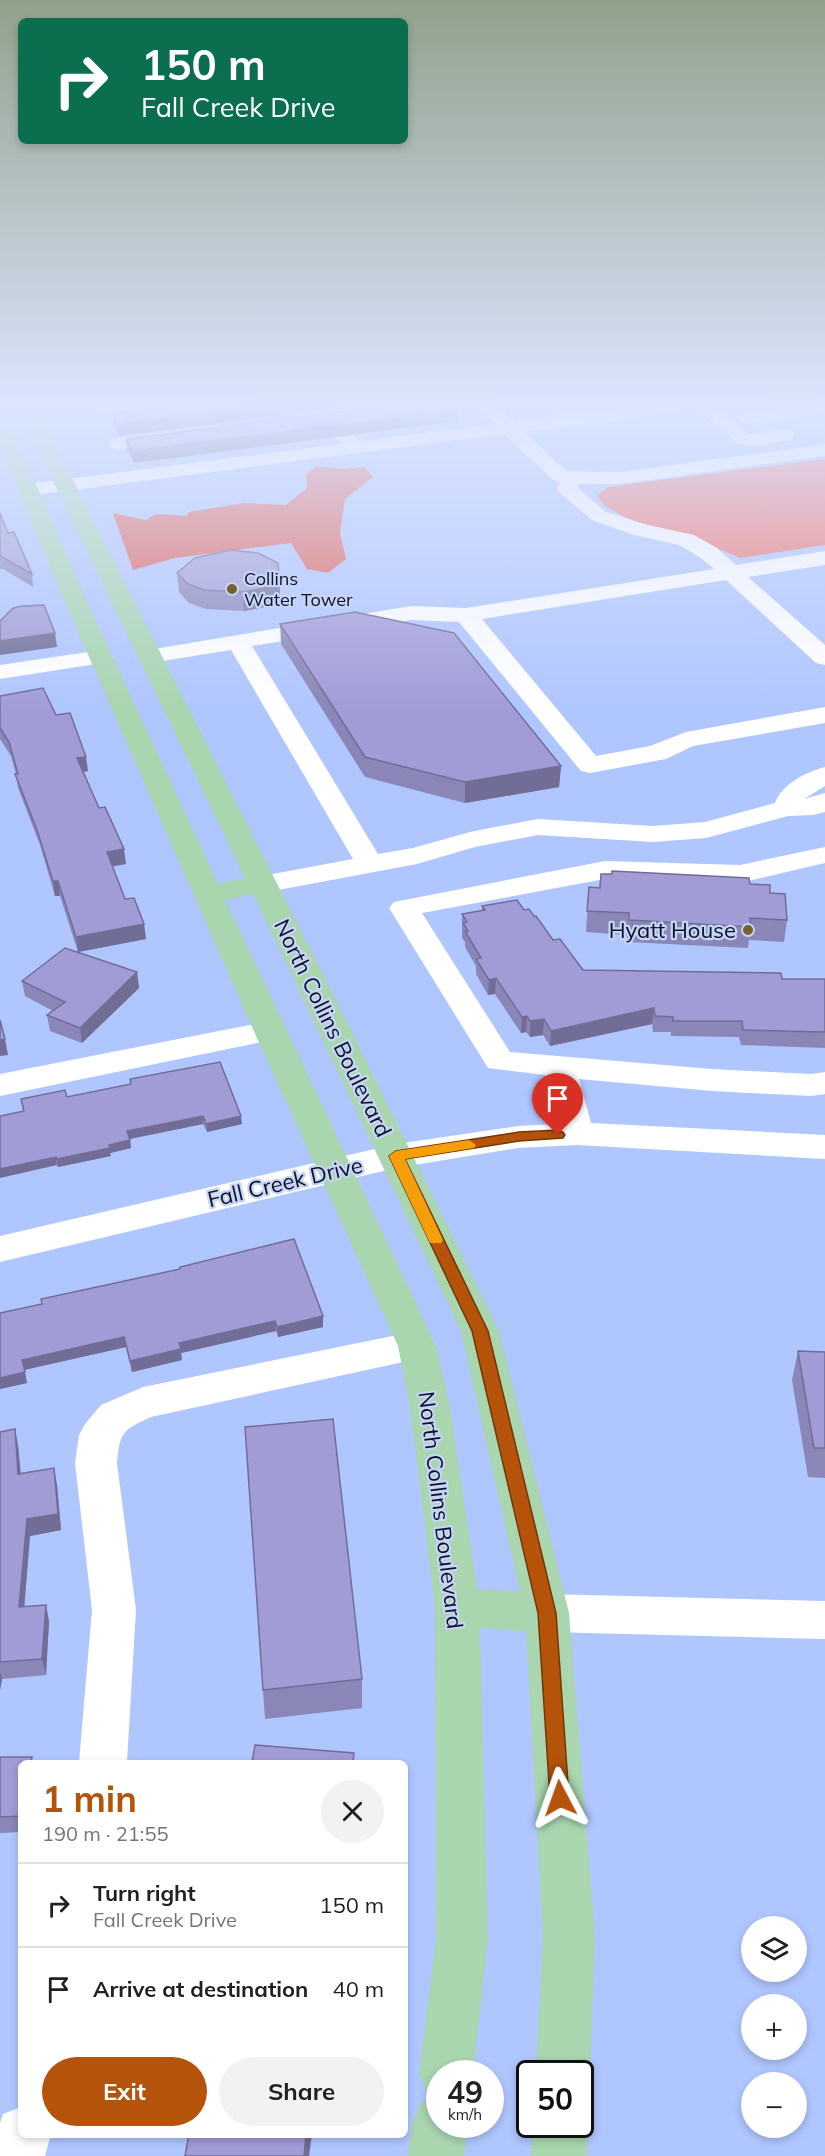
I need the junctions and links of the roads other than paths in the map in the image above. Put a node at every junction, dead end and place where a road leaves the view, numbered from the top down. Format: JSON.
{"nodes":[{"id":1,"x":35,"y":508,"type":"edge"},
{"id":2,"x":74,"y":508,"type":"edge"},
{"id":3,"x":589,"y":508,"type":"edge"},
{"id":4,"x":825,"y":558,"type":"edge"},
{"id":5,"x":730,"y":573,"type":"junction"},
{"id":6,"x":465,"y":615,"type":"junction"},
{"id":7,"x":238,"y":642,"type":"junction"},
{"id":8,"x":148,"y":653,"type":"junction"},
{"id":9,"x":100,"y":657,"type":"junction"},
{"id":10,"x":825,"y":658,"type":"edge"},
{"id":11,"x":0,"y":672,"type":"edge"},
{"id":12,"x":825,"y":715,"type":"edge"},
{"id":13,"x":825,"y":775,"type":"edge"},
{"id":14,"x":825,"y":801,"type":"edge"},
{"id":15,"x":788,"y":808,"type":"junction"},
{"id":16,"x":825,"y":855,"type":"edge"},
{"id":17,"x":370,"y":864,"type":"junction"},
{"id":18,"x":262,"y":884,"type":"junction"},
{"id":19,"x":208,"y":894,"type":"junction"},
{"id":20,"x":270,"y":1030,"type":"junction"},
{"id":21,"x":558,"y":1066,"type":"junction"},
{"id":22,"x":825,"y":1083,"type":"edge"},
{"id":23,"x":0,"y":1085,"type":"edge"},
{"id":24,"x":577,"y":1134,"type":"junction"},
{"id":25,"x":825,"y":1147,"type":"edge"},
{"id":26,"x":396,"y":1156,"type":"junction"},
{"id":27,"x":336,"y":1170,"type":"junction"},
{"id":28,"x":0,"y":1249,"type":"edge"},
{"id":29,"x":417,"y":1346,"type":"junction"},
{"id":30,"x":457,"y":1607,"type":"junction"},
{"id":31,"x":547,"y":1613,"type":"junction"},
{"id":32,"x":825,"y":1620,"type":"edge"},
{"id":33,"x":103,"y":1760,"type":"edge"},
{"id":34,"x":448,"y":2060,"type":"edge"},
{"id":35,"x":564,"y":2060,"type":"edge"},
{"id":36,"x":22,"y":2138,"type":"edge"},
{"id":37,"x":438,"y":2138,"type":"edge"},
{"id":38,"x":560,"y":2138,"type":"edge"},
{"id":39,"x":17,"y":2156,"type":"edge"},
{"id":40,"x":436,"y":2156,"type":"edge"},
{"id":41,"x":559,"y":2156,"type":"edge"}],
"edges":[{"from":1,"to":9,"type":"main road","name":"North Collins Boulevard"},
{"from":2,"to":8,"type":"main road","name":"North Collins Boulevard"},
{"from":3,"to":5,"type":"street"},
{"from":4,"to":5,"type":"street"},
{"from":5,"to":6,"type":"street"},
{"from":5,"to":10,"type":"street"},
{"from":6,"to":7,"type":"street"},
{"from":6,"to":12,"type":"street"},
{"from":7,"to":8,"type":"street"},
{"from":7,"to":17,"type":"street"},
{"from":8,"to":9,"type":"main road"},
{"from":8,"to":18,"type":"main road","name":"North Collins Boulevard"},
{"from":9,"to":11,"type":"street"},
{"from":9,"to":19,"type":"main road","name":"North Collins Boulevard"},
{"from":13,"to":15,"type":"street"},
{"from":14,"to":15,"type":"street"},
{"from":15,"to":17,"type":"street"},
{"from":16,"to":21,"type":"street"},
{"from":17,"to":18,"type":"street"},
{"from":18,"to":19,"type":"main road"},
{"from":18,"to":26,"type":"main road","name":"North Collins Boulevard"},
{"from":19,"to":20,"type":"main road","name":"North Collins Boulevard"},
{"from":20,"to":23,"type":"street"},
{"from":20,"to":27,"type":"main road","name":"North Collins Boulevard"},
{"from":21,"to":22,"type":"street"},
{"from":21,"to":24,"type":"street"},
{"from":24,"to":25,"type":"street","name":"Fall Creek Drive"},
{"from":24,"to":26,"type":"street","name":"Fall Creek Drive"},
{"from":26,"to":27,"type":"street","name":"Fall Creek Drive"},
{"from":26,"to":31,"type":"main road","name":"North Collins Boulevard"},
{"from":27,"to":28,"type":"street","name":"Fall Creek Drive"},
{"from":27,"to":29,"type":"main road","name":"North Collins Boulevard"},
{"from":29,"to":30,"type":"main road","name":"North Collins Boulevard"},
{"from":29,"to":33,"type":"street"},
{"from":30,"to":31,"type":"main road"},
{"from":30,"to":34,"type":"main road","name":"North Collins Boulevard"},
{"from":31,"to":32,"type":"street"},
{"from":31,"to":35,"type":"main road","name":"North Collins Boulevard"},
{"from":36,"to":39,"type":"street"},
{"from":37,"to":40,"type":"main road"},
{"from":38,"to":41,"type":"main road"}]}
